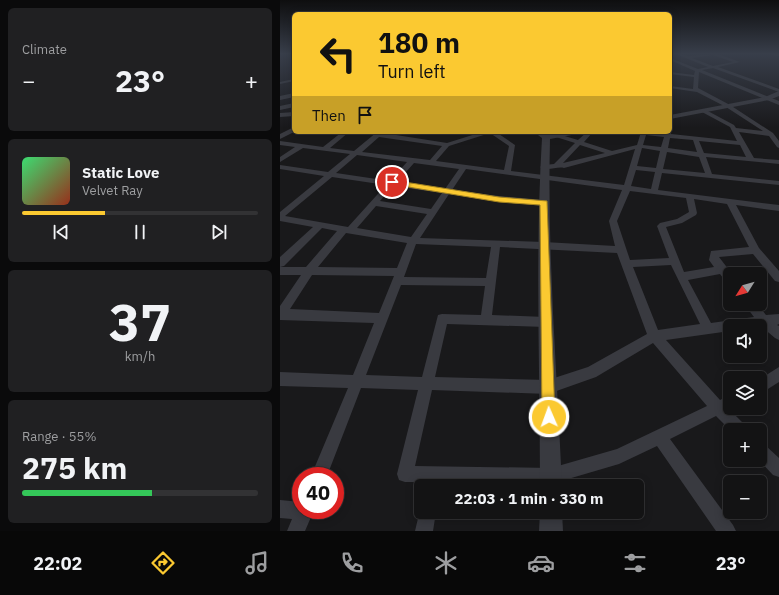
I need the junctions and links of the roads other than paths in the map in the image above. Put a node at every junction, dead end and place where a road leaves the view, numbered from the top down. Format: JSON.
{"nodes":[{"id":1,"x":286,"y":79,"type":"edge"},
{"id":2,"x":696,"y":79,"type":"edge"},
{"id":3,"x":718,"y":79,"type":"edge"},
{"id":4,"x":745,"y":79,"type":"edge"},
{"id":5,"x":292,"y":81,"type":"edge"},
{"id":6,"x":287,"y":82,"type":"junction"},
{"id":7,"x":280,"y":83,"type":"edge"},
{"id":8,"x":672,"y":87,"type":"edge"},
{"id":9,"x":695,"y":89,"type":"junction"},
{"id":10,"x":779,"y":92,"type":"edge"},
{"id":11,"x":292,"y":95,"type":"edge"},
{"id":12,"x":280,"y":98,"type":"edge"},
{"id":13,"x":767,"y":99,"type":"junction"},
{"id":14,"x":779,"y":104,"type":"edge"},
{"id":15,"x":292,"y":105,"type":"edge"},
{"id":16,"x":728,"y":106,"type":"junction"},
{"id":17,"x":280,"y":108,"type":"edge"},
{"id":18,"x":704,"y":111,"type":"junction"},
{"id":19,"x":292,"y":114,"type":"edge"},
{"id":20,"x":292,"y":114,"type":"edge"},
{"id":21,"x":280,"y":115,"type":"edge"},
{"id":22,"x":672,"y":117,"type":"edge"},
{"id":23,"x":280,"y":120,"type":"edge"},
{"id":24,"x":292,"y":130,"type":"edge"},
{"id":25,"x":735,"y":130,"type":"junction"},
{"id":26,"x":343,"y":134,"type":"edge"},
{"id":27,"x":379,"y":134,"type":"edge"},
{"id":28,"x":482,"y":134,"type":"edge"},
{"id":29,"x":495,"y":134,"type":"edge"},
{"id":30,"x":588,"y":134,"type":"edge"},
{"id":31,"x":644,"y":134,"type":"edge"},
{"id":32,"x":667,"y":134,"type":"edge"},
{"id":33,"x":771,"y":134,"type":"junction"},
{"id":34,"x":779,"y":134,"type":"edge"},
{"id":35,"x":548,"y":135,"type":"edge"},
{"id":36,"x":280,"y":137,"type":"edge"},
{"id":37,"x":695,"y":138,"type":"junction"},
{"id":38,"x":578,"y":142,"type":"junction"},
{"id":39,"x":280,"y":143,"type":"edge"},
{"id":40,"x":742,"y":143,"type":"junction"},
{"id":41,"x":447,"y":145,"type":"junction"},
{"id":42,"x":301,"y":146,"type":"junction"},
{"id":43,"x":640,"y":146,"type":"junction"},
{"id":44,"x":779,"y":146,"type":"edge"},
{"id":45,"x":324,"y":149,"type":"junction"},
{"id":46,"x":663,"y":150,"type":"junction"},
{"id":47,"x":355,"y":153,"type":"junction"},
{"id":48,"x":610,"y":153,"type":"junction"},
{"id":49,"x":701,"y":154,"type":"junction"},
{"id":50,"x":751,"y":159,"type":"junction"},
{"id":51,"x":280,"y":160,"type":"edge"},
{"id":52,"x":412,"y":160,"type":"junction"},
{"id":53,"x":779,"y":162,"type":"edge"},
{"id":54,"x":431,"y":163,"type":"junction"},
{"id":55,"x":464,"y":167,"type":"junction"},
{"id":56,"x":281,"y":168,"type":"edge"},
{"id":57,"x":633,"y":168,"type":"junction"},
{"id":58,"x":548,"y":170,"type":"junction"},
{"id":59,"x":658,"y":171,"type":"junction"},
{"id":60,"x":507,"y":173,"type":"junction"},
{"id":61,"x":331,"y":174,"type":"junction"},
{"id":62,"x":710,"y":177,"type":"junction"},
{"id":63,"x":392,"y":182,"type":"junction"},
{"id":64,"x":779,"y":183,"type":"edge"},
{"id":65,"x":627,"y":188,"type":"junction"},
{"id":66,"x":447,"y":192,"type":"junction"},
{"id":67,"x":654,"y":192,"type":"junction"},
{"id":68,"x":689,"y":196,"type":"junction"},
{"id":69,"x":730,"y":202,"type":"junction"},
{"id":70,"x":374,"y":203,"type":"junction"},
{"id":71,"x":544,"y":203,"type":"junction"},
{"id":72,"x":779,"y":208,"type":"edge"},
{"id":73,"x":434,"y":212,"type":"junction"},
{"id":74,"x":280,"y":217,"type":"edge"},
{"id":75,"x":320,"y":225,"type":"junction"},
{"id":76,"x":347,"y":229,"type":"junction"},
{"id":77,"x":413,"y":241,"type":"junction"},
{"id":78,"x":496,"y":244,"type":"junction"},
{"id":79,"x":544,"y":245,"type":"junction"},
{"id":80,"x":621,"y":250,"type":"junction"},
{"id":81,"x":754,"y":250,"type":"junction"},
{"id":82,"x":676,"y":262,"type":"junction"},
{"id":83,"x":280,"y":263,"type":"edge"},
{"id":84,"x":626,"y":264,"type":"junction"},
{"id":85,"x":310,"y":270,"type":"junction"},
{"id":86,"x":723,"y":270,"type":"joint"},
{"id":87,"x":280,"y":271,"type":"edge"},
{"id":88,"x":399,"y":276,"type":"junction"},
{"id":89,"x":681,"y":277,"type":"junction"},
{"id":90,"x":779,"y":278,"type":"edge"},
{"id":91,"x":490,"y":282,"type":"junction"},
{"id":92,"x":756,"y":311,"type":"edge"},
{"id":93,"x":280,"y":315,"type":"edge"},
{"id":94,"x":382,"y":318,"type":"junction"},
{"id":95,"x":762,"y":319,"type":"edge"},
{"id":96,"x":779,"y":319,"type":"edge"},
{"id":97,"x":486,"y":320,"type":"junction"},
{"id":98,"x":767,"y":320,"type":"edge"},
{"id":99,"x":546,"y":322,"type":"junction"},
{"id":100,"x":767,"y":324,"type":"edge"},
{"id":101,"x":723,"y":326,"type":"edge"},
{"id":102,"x":708,"y":328,"type":"junction"},
{"id":103,"x":779,"y":334,"type":"edge"},
{"id":104,"x":654,"y":336,"type":"junction"},
{"id":105,"x":779,"y":374,"type":"edge"},
{"id":106,"x":280,"y":379,"type":"edge"},
{"id":107,"x":358,"y":381,"type":"junction"},
{"id":108,"x":767,"y":382,"type":"edge"},
{"id":109,"x":426,"y":383,"type":"junction"},
{"id":110,"x":548,"y":387,"type":"junction"},
{"id":111,"x":723,"y":404,"type":"edge"},
{"id":112,"x":723,"y":405,"type":"edge"},
{"id":113,"x":659,"y":436,"type":"junction"},
{"id":114,"x":767,"y":457,"type":"edge"},
{"id":115,"x":323,"y":467,"type":"edge"},
{"id":116,"x":779,"y":469,"type":"edge"},
{"id":117,"x":428,"y":479,"type":"edge"},
{"id":118,"x":551,"y":479,"type":"edge"},
{"id":119,"x":556,"y":479,"type":"edge"},
{"id":120,"x":280,"y":509,"type":"edge"},
{"id":121,"x":292,"y":510,"type":"edge"},
{"id":122,"x":301,"y":519,"type":"edge"},
{"id":123,"x":426,"y":519,"type":"edge"},
{"id":124,"x":551,"y":519,"type":"edge"},
{"id":125,"x":296,"y":531,"type":"edge"},
{"id":126,"x":424,"y":531,"type":"edge"},
{"id":127,"x":551,"y":531,"type":"edge"},
{"id":128,"x":727,"y":531,"type":"edge"}],
"edges":[{"from":1,"to":6,"type":"street"},
{"from":2,"to":9,"type":"street"},
{"from":3,"to":13,"type":"street"},
{"from":4,"to":10,"type":"street"},
{"from":5,"to":6,"type":"street"},
{"from":6,"to":7,"type":"street"},
{"from":8,"to":9,"type":"street"},
{"from":9,"to":16,"type":"street"},
{"from":10,"to":13,"type":"street"},
{"from":11,"to":12,"type":"street"},
{"from":13,"to":14,"type":"street"},
{"from":13,"to":16,"type":"street"},
{"from":15,"to":17,"type":"street"},
{"from":16,"to":18,"type":"street"},
{"from":16,"to":33,"type":"street"},
{"from":18,"to":22,"type":"street"},
{"from":18,"to":25,"type":"street"},
{"from":19,"to":21,"type":"street"},
{"from":20,"to":23,"type":"street"},
{"from":24,"to":36,"type":"street"},
{"from":25,"to":33,"type":"street"},
{"from":25,"to":40,"type":"street"},
{"from":26,"to":45,"type":"street"},
{"from":27,"to":41,"type":"street"},
{"from":27,"to":47,"type":"street"},
{"from":28,"to":41,"type":"street"},
{"from":29,"to":60,"type":"street"},
{"from":30,"to":38,"type":"street"},
{"from":31,"to":43,"type":"street"},
{"from":32,"to":37,"type":"street"},
{"from":32,"to":46,"type":"street"},
{"from":33,"to":34,"type":"street"},
{"from":33,"to":44,"type":"street"},
{"from":35,"to":38,"type":"street"},
{"from":35,"to":58,"type":"street"},
{"from":37,"to":40,"type":"street"},
{"from":37,"to":49,"type":"street"},
{"from":38,"to":48,"type":"street"},
{"from":38,"to":58,"type":"street"},
{"from":39,"to":42,"type":"street"},
{"from":40,"to":50,"type":"street"},
{"from":41,"to":54,"type":"street"},
{"from":42,"to":45,"type":"street"},
{"from":42,"to":51,"type":"street"},
{"from":43,"to":46,"type":"street"},
{"from":43,"to":48,"type":"street"},
{"from":43,"to":57,"type":"street"},
{"from":45,"to":47,"type":"street"},
{"from":46,"to":49,"type":"street"},
{"from":46,"to":59,"type":"street"},
{"from":47,"to":52,"type":"street"},
{"from":47,"to":61,"type":"street"},
{"from":48,"to":58,"type":"street"},
{"from":49,"to":50,"type":"street"},
{"from":49,"to":62,"type":"street"},
{"from":50,"to":53,"type":"street"},
{"from":52,"to":54,"type":"street"},
{"from":52,"to":63,"type":"street"},
{"from":54,"to":55,"type":"street"},
{"from":55,"to":60,"type":"street"},
{"from":55,"to":66,"type":"street"},
{"from":56,"to":61,"type":"street"},
{"from":57,"to":59,"type":"street"},
{"from":57,"to":65,"type":"street"},
{"from":58,"to":60,"type":"street"},
{"from":58,"to":65,"type":"street"},
{"from":58,"to":71,"type":"street"},
{"from":59,"to":62,"type":"street"},
{"from":59,"to":67,"type":"street"},
{"from":61,"to":63,"type":"street"},
{"from":61,"to":74,"type":"street"},
{"from":62,"to":64,"type":"street"},
{"from":63,"to":66,"type":"street"},
{"from":63,"to":70,"type":"street"},
{"from":65,"to":67,"type":"street"},
{"from":65,"to":80,"type":"street"},
{"from":66,"to":71,"type":"street"},
{"from":66,"to":73,"type":"street"},
{"from":67,"to":68,"type":"street"},
{"from":68,"to":69,"type":"street"},
{"from":68,"to":82,"type":"street"},
{"from":69,"to":72,"type":"street"},
{"from":69,"to":81,"type":"street"},
{"from":70,"to":73,"type":"street"},
{"from":70,"to":76,"type":"street"},
{"from":71,"to":79,"type":"street"},
{"from":73,"to":77,"type":"street"},
{"from":74,"to":75,"type":"street"},
{"from":75,"to":76,"type":"street"},
{"from":75,"to":83,"type":"street"},
{"from":76,"to":77,"type":"street"},
{"from":76,"to":85,"type":"street"},
{"from":77,"to":78,"type":"street"},
{"from":77,"to":88,"type":"street"},
{"from":78,"to":79,"type":"street"},
{"from":78,"to":91,"type":"street"},
{"from":79,"to":80,"type":"street"},
{"from":79,"to":99,"type":"street"},
{"from":80,"to":84,"type":"street"},
{"from":81,"to":86,"type":"street"},
{"from":81,"to":90,"type":"street"},
{"from":82,"to":84,"type":"street"},
{"from":82,"to":89,"type":"street"},
{"from":84,"to":104,"type":"street"},
{"from":85,"to":87,"type":"street"},
{"from":85,"to":88,"type":"street"},
{"from":85,"to":93,"type":"street"},
{"from":86,"to":89,"type":"street"},
{"from":88,"to":91,"type":"street"},
{"from":88,"to":94,"type":"street"},
{"from":89,"to":102,"type":"street"},
{"from":91,"to":97,"type":"street"},
{"from":92,"to":95,"type":"street"},
{"from":93,"to":94,"type":"street"},
{"from":94,"to":107,"type":"street"},
{"from":96,"to":98,"type":"street"},
{"from":97,"to":99,"type":"street"},
{"from":97,"to":109,"type":"street"},
{"from":99,"to":110,"type":"street"},
{"from":100,"to":103,"type":"street"},
{"from":101,"to":102,"type":"street"},
{"from":102,"to":104,"type":"street"},
{"from":104,"to":110,"type":"street"},
{"from":104,"to":111,"type":"street"},
{"from":105,"to":108,"type":"street"},
{"from":106,"to":107,"type":"street"},
{"from":107,"to":109,"type":"street"},
{"from":107,"to":115,"type":"street"},
{"from":109,"to":110,"type":"street"},
{"from":109,"to":117,"type":"street"},
{"from":110,"to":118,"type":"street"},
{"from":112,"to":113,"type":"street"},
{"from":113,"to":119,"type":"street"},
{"from":113,"to":128,"type":"street"},
{"from":114,"to":116,"type":"street"},
{"from":120,"to":121,"type":"street"},
{"from":122,"to":125,"type":"street"},
{"from":123,"to":126,"type":"street"},
{"from":124,"to":127,"type":"street"}]}
